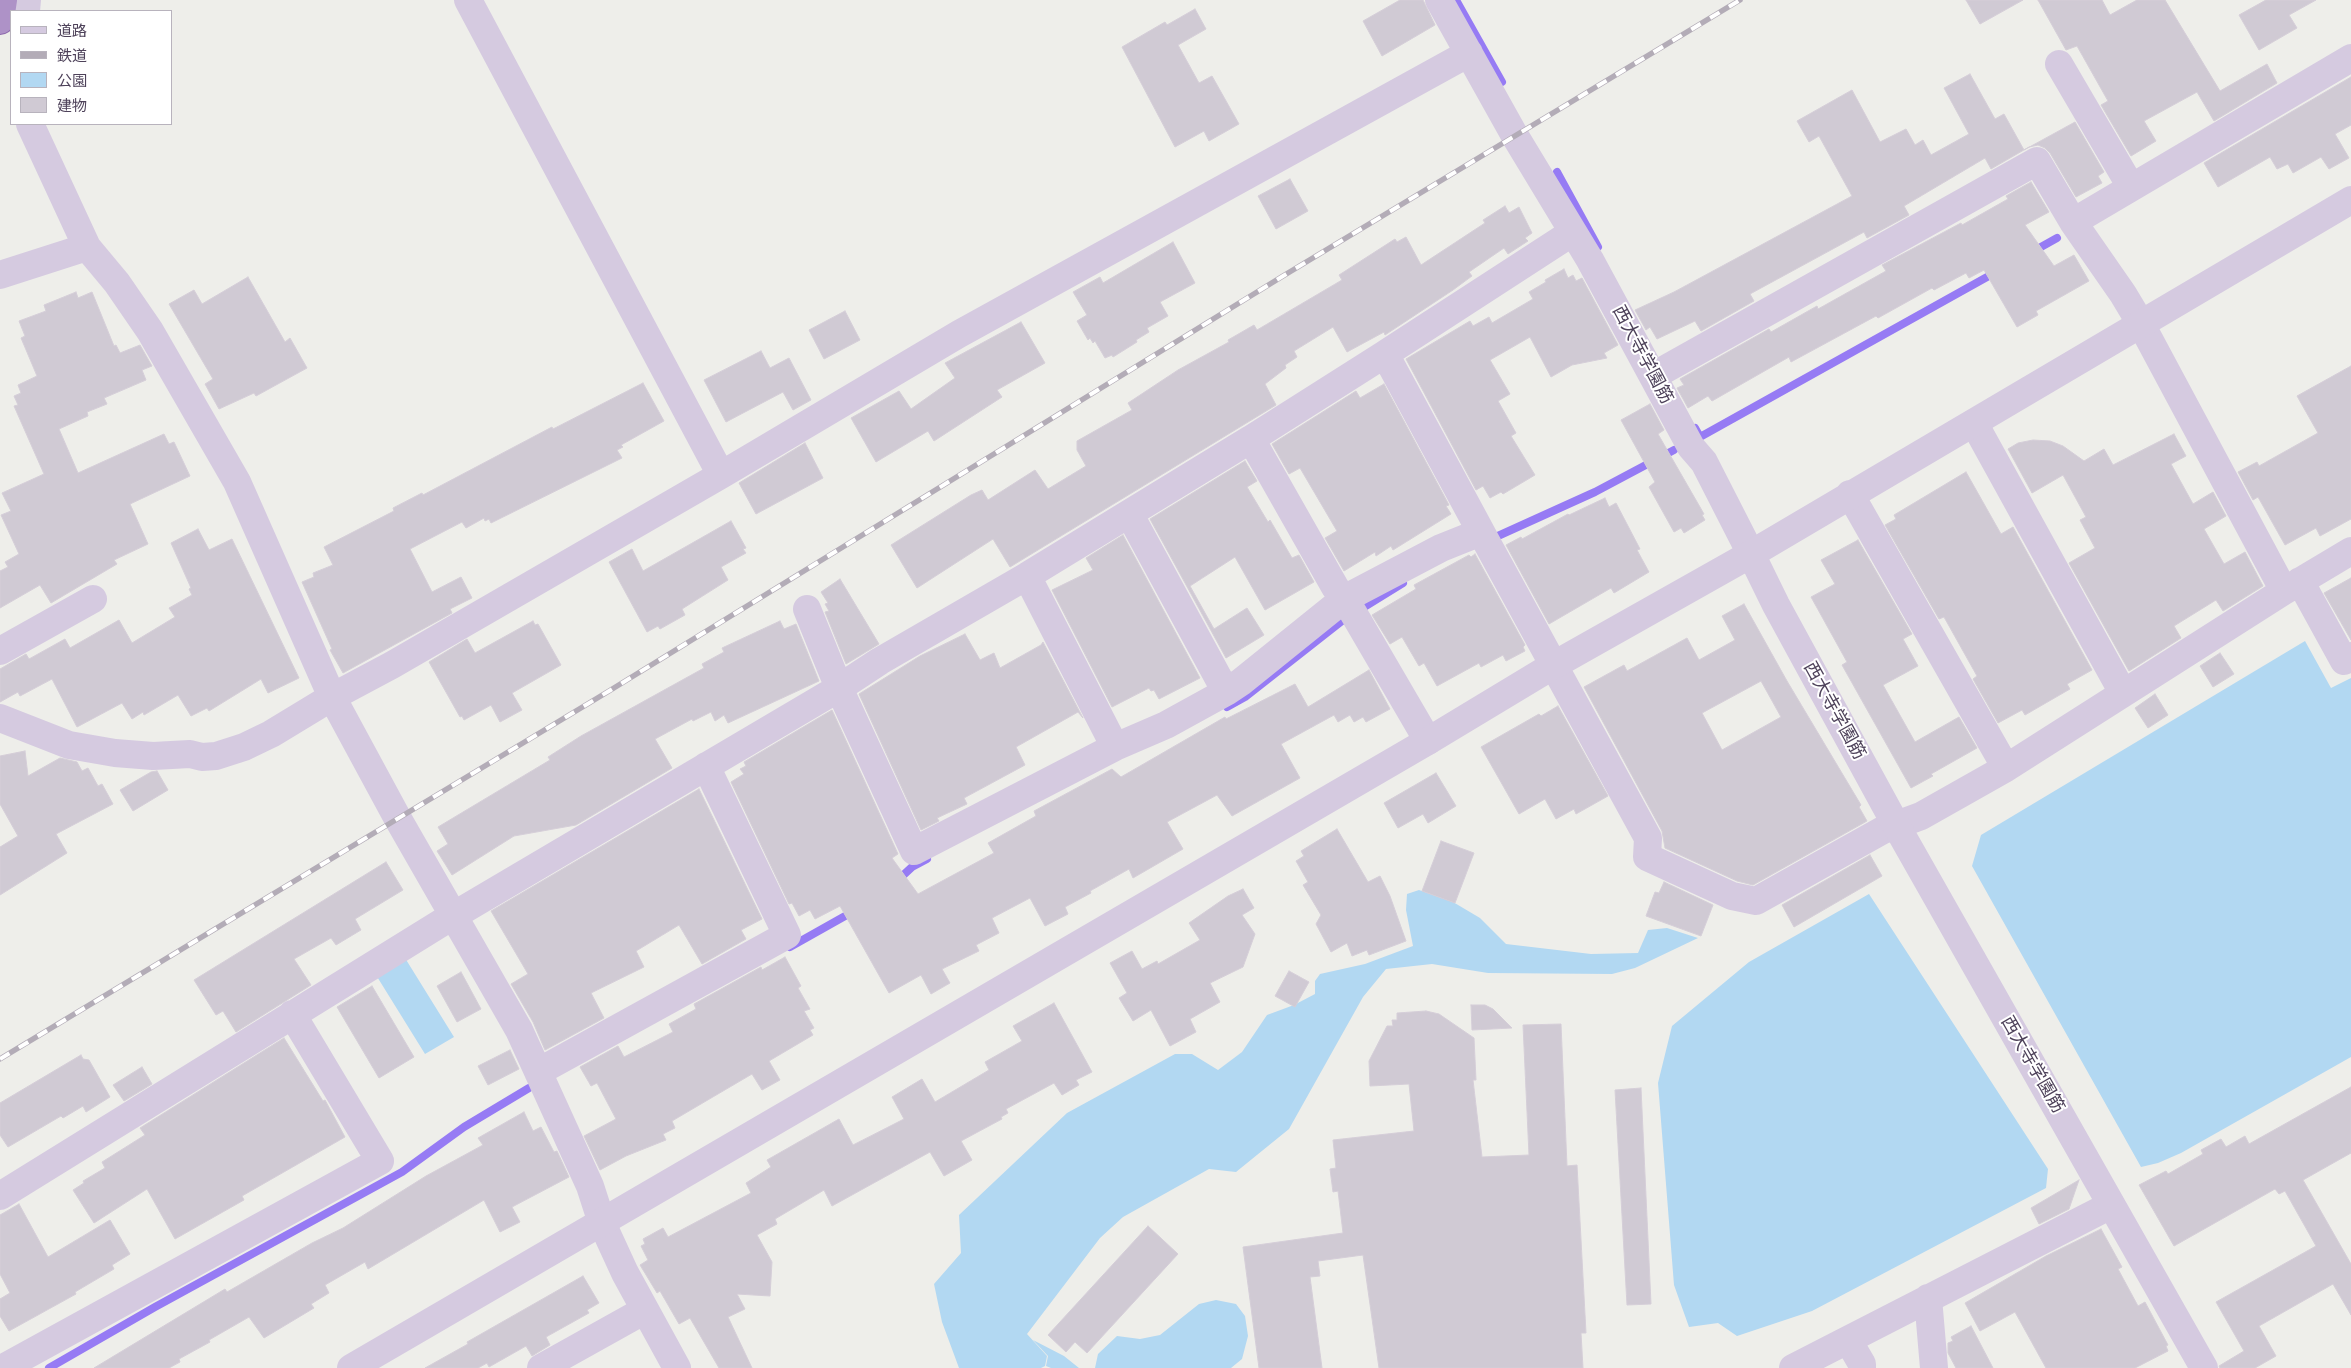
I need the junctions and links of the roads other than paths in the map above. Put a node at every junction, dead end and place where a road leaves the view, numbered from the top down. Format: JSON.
{"nodes":[{"id":1,"x":3,"y":0,"type":"edge"},
{"id":2,"x":468,"y":0,"type":"edge"},
{"id":3,"x":1439,"y":0,"type":"edge"},
{"id":4,"x":0,"y":20,"type":"edge"},
{"id":5,"x":1469,"y":53,"type":"junction"},
{"id":6,"x":2351,"y":58,"type":"edge"},
{"id":7,"x":2059,"y":64,"type":"dead end"},
{"id":8,"x":30,"y":125,"type":"edge"},
{"id":9,"x":2131,"y":187,"type":"junction"},
{"id":10,"x":2351,"y":200,"type":"edge"},
{"id":11,"x":2073,"y":222,"type":"junction"},
{"id":12,"x":1573,"y":232,"type":"junction"},
{"id":13,"x":87,"y":247,"type":"junction"},
{"id":14,"x":0,"y":275,"type":"edge"},
{"id":15,"x":2140,"y":324,"type":"junction"},
{"id":16,"x":1385,"y":354,"type":"junction"},
{"id":17,"x":1653,"y":376,"type":"junction"},
{"id":18,"x":1974,"y":423,"type":"junction"},
{"id":19,"x":1251,"y":439,"type":"junction"},
{"id":20,"x":721,"y":475,"type":"junction"},
{"id":21,"x":1850,"y":494,"type":"junction"},
{"id":22,"x":1130,"y":515,"type":"junction"},
{"id":23,"x":1485,"y":539,"type":"junction"},
{"id":24,"x":2351,"y":551,"type":"edge"},
{"id":25,"x":1752,"y":554,"type":"junction"},
{"id":26,"x":1028,"y":576,"type":"junction"},
{"id":27,"x":2292,"y":586,"type":"junction"},
{"id":28,"x":93,"y":598,"type":"dead end"},
{"id":29,"x":807,"y":609,"type":"dead end"},
{"id":30,"x":1350,"y":609,"type":"junction"},
{"id":31,"x":0,"y":651,"type":"edge"},
{"id":32,"x":2351,"y":656,"type":"edge"},
{"id":33,"x":1554,"y":665,"type":"junction"},
{"id":34,"x":839,"y":688,"type":"junction"},
{"id":35,"x":1226,"y":692,"type":"junction"},
{"id":36,"x":2124,"y":693,"type":"junction"},
{"id":37,"x":332,"y":697,"type":"junction"},
{"id":38,"x":0,"y":718,"type":"edge"},
{"id":39,"x":1428,"y":740,"type":"junction"},
{"id":40,"x":1115,"y":747,"type":"junction"},
{"id":41,"x":706,"y":766,"type":"junction"},
{"id":42,"x":2006,"y":768,"type":"junction"},
{"id":43,"x":1896,"y":825,"type":"junction"},
{"id":44,"x":453,"y":915,"type":"junction"},
{"id":45,"x":292,"y":1014,"type":"junction"},
{"id":46,"x":538,"y":1072,"type":"junction"},
{"id":47,"x":0,"y":1196,"type":"edge"},
{"id":48,"x":2111,"y":1205,"type":"junction"},
{"id":49,"x":602,"y":1223,"type":"junction"},
{"id":50,"x":1921,"y":1302,"type":"junction"},
{"id":51,"x":645,"y":1310,"type":"junction"},
{"id":52,"x":1848,"y":1340,"type":"junction"},
{"id":53,"x":3,"y":1368,"type":"edge"},
{"id":54,"x":351,"y":1368,"type":"edge"},
{"id":55,"x":541,"y":1368,"type":"edge"},
{"id":56,"x":677,"y":1368,"type":"edge"},
{"id":57,"x":1793,"y":1368,"type":"edge"},
{"id":58,"x":1862,"y":1368,"type":"edge"},
{"id":59,"x":1919,"y":1368,"type":"edge"},
{"id":60,"x":1934,"y":1368,"type":"edge"},
{"id":61,"x":2204,"y":1368,"type":"edge"}],
"edges":[{"from":1,"to":4,"type":"highway"},
{"from":2,"to":20,"type":"street"},
{"from":3,"to":5,"type":"street","name":"西大寺学園筋"},
{"from":5,"to":12,"type":"street","name":"西大寺学園筋"},
{"from":5,"to":20,"type":"street"},
{"from":6,"to":9,"type":"street"},
{"from":7,"to":9,"type":"street"},
{"from":8,"to":13,"type":"street"},
{"from":9,"to":11,"type":"street"},
{"from":10,"to":15,"type":"street"},
{"from":11,"to":15,"type":"street"},
{"from":11,"to":17,"type":"street"},
{"from":12,"to":16,"type":"street"},
{"from":12,"to":17,"type":"street","name":"西大寺学園筋"},
{"from":13,"to":14,"type":"street"},
{"from":13,"to":37,"type":"street"},
{"from":15,"to":18,"type":"street"},
{"from":15,"to":27,"type":"street"},
{"from":16,"to":19,"type":"street"},
{"from":16,"to":23,"type":"street"},
{"from":17,"to":25,"type":"street","name":"西大寺学園筋"},
{"from":18,"to":21,"type":"street"},
{"from":18,"to":36,"type":"street"},
{"from":19,"to":22,"type":"street"},
{"from":19,"to":30,"type":"street"},
{"from":20,"to":37,"type":"street"},
{"from":21,"to":25,"type":"street"},
{"from":21,"to":42,"type":"street"},
{"from":22,"to":26,"type":"street"},
{"from":22,"to":35,"type":"street"},
{"from":23,"to":30,"type":"street"},
{"from":23,"to":33,"type":"street"},
{"from":24,"to":27,"type":"street"},
{"from":25,"to":33,"type":"street"},
{"from":25,"to":43,"type":"street","name":"西大寺学園筋"},
{"from":26,"to":34,"type":"street"},
{"from":26,"to":40,"type":"street"},
{"from":27,"to":32,"type":"street"},
{"from":27,"to":36,"type":"street"},
{"from":28,"to":31,"type":"street"},
{"from":29,"to":34,"type":"street"},
{"from":30,"to":35,"type":"street"},
{"from":30,"to":39,"type":"street"},
{"from":33,"to":39,"type":"street"},
{"from":33,"to":43,"type":"street"},
{"from":34,"to":40,"type":"street"},
{"from":34,"to":41,"type":"street"},
{"from":35,"to":40,"type":"street"},
{"from":36,"to":42,"type":"street"},
{"from":37,"to":38,"type":"street"},
{"from":37,"to":44,"type":"street"},
{"from":39,"to":49,"type":"street"},
{"from":41,"to":44,"type":"street"},
{"from":41,"to":46,"type":"street"},
{"from":42,"to":43,"type":"street"},
{"from":43,"to":48,"type":"street","name":"西大寺学園筋"},
{"from":44,"to":45,"type":"street"},
{"from":44,"to":46,"type":"street"},
{"from":45,"to":47,"type":"street"},
{"from":45,"to":53,"type":"street"},
{"from":46,"to":49,"type":"street"},
{"from":48,"to":50,"type":"street"},
{"from":48,"to":61,"type":"street","name":"西大寺学園筋"},
{"from":49,"to":51,"type":"street"},
{"from":49,"to":54,"type":"street"},
{"from":50,"to":52,"type":"street"},
{"from":50,"to":59,"type":"street"},
{"from":50,"to":60,"type":"street"},
{"from":51,"to":55,"type":"street"},
{"from":51,"to":56,"type":"street"},
{"from":52,"to":57,"type":"street"},
{"from":52,"to":58,"type":"street"}]}
